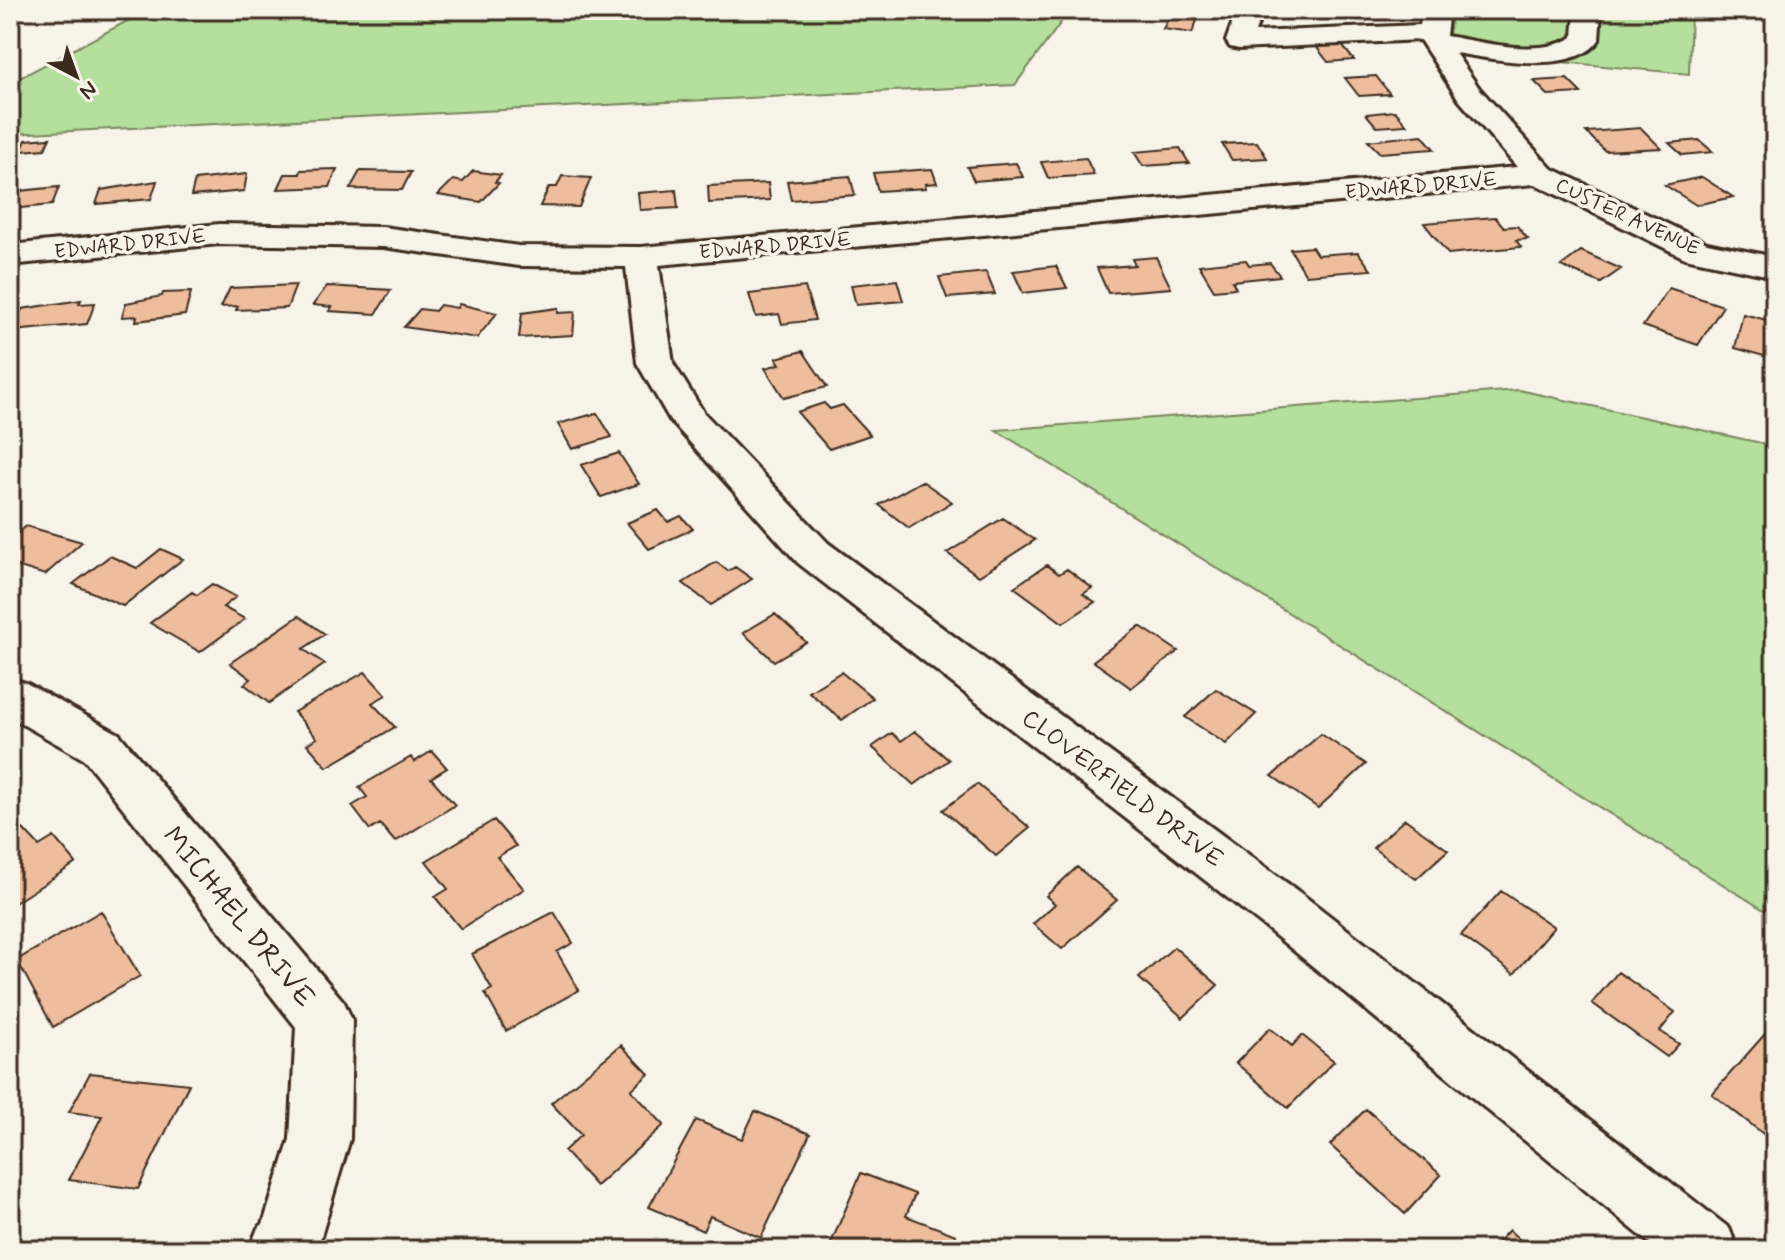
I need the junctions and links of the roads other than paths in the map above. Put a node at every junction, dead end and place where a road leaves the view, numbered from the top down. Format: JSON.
{"nodes":[{"id":1,"x":1250,"y":10,"type":"edge"},
{"id":2,"x":1588,"y":10,"type":"edge"},
{"id":3,"x":1434,"y":28,"type":"edge"},
{"id":4,"x":1540,"y":174,"type":"junction"},
{"id":5,"x":10,"y":255,"type":"edge"},
{"id":6,"x":641,"y":257,"type":"junction"},
{"id":7,"x":1775,"y":267,"type":"edge"},
{"id":8,"x":10,"y":695,"type":"edge"},
{"id":9,"x":290,"y":1248,"type":"edge"},
{"id":10,"x":1707,"y":1250,"type":"edge"}],
"edges":[{"from":1,"to":3,"type":"street"},
{"from":2,"to":3,"type":"street"},
{"from":3,"to":4,"type":"street","name":"CUSTER AVENUE"},
{"from":4,"to":6,"type":"street","name":"EDWARD DRIVE"},
{"from":4,"to":7,"type":"street","name":"CUSTER AVENUE"},
{"from":5,"to":6,"type":"street","name":"EDWARD DRIVE"},
{"from":6,"to":10,"type":"street","name":"CLOVERFIELD DRIVE"},
{"from":8,"to":9,"type":"street","name":"MICHAEL DRIVE"}]}
